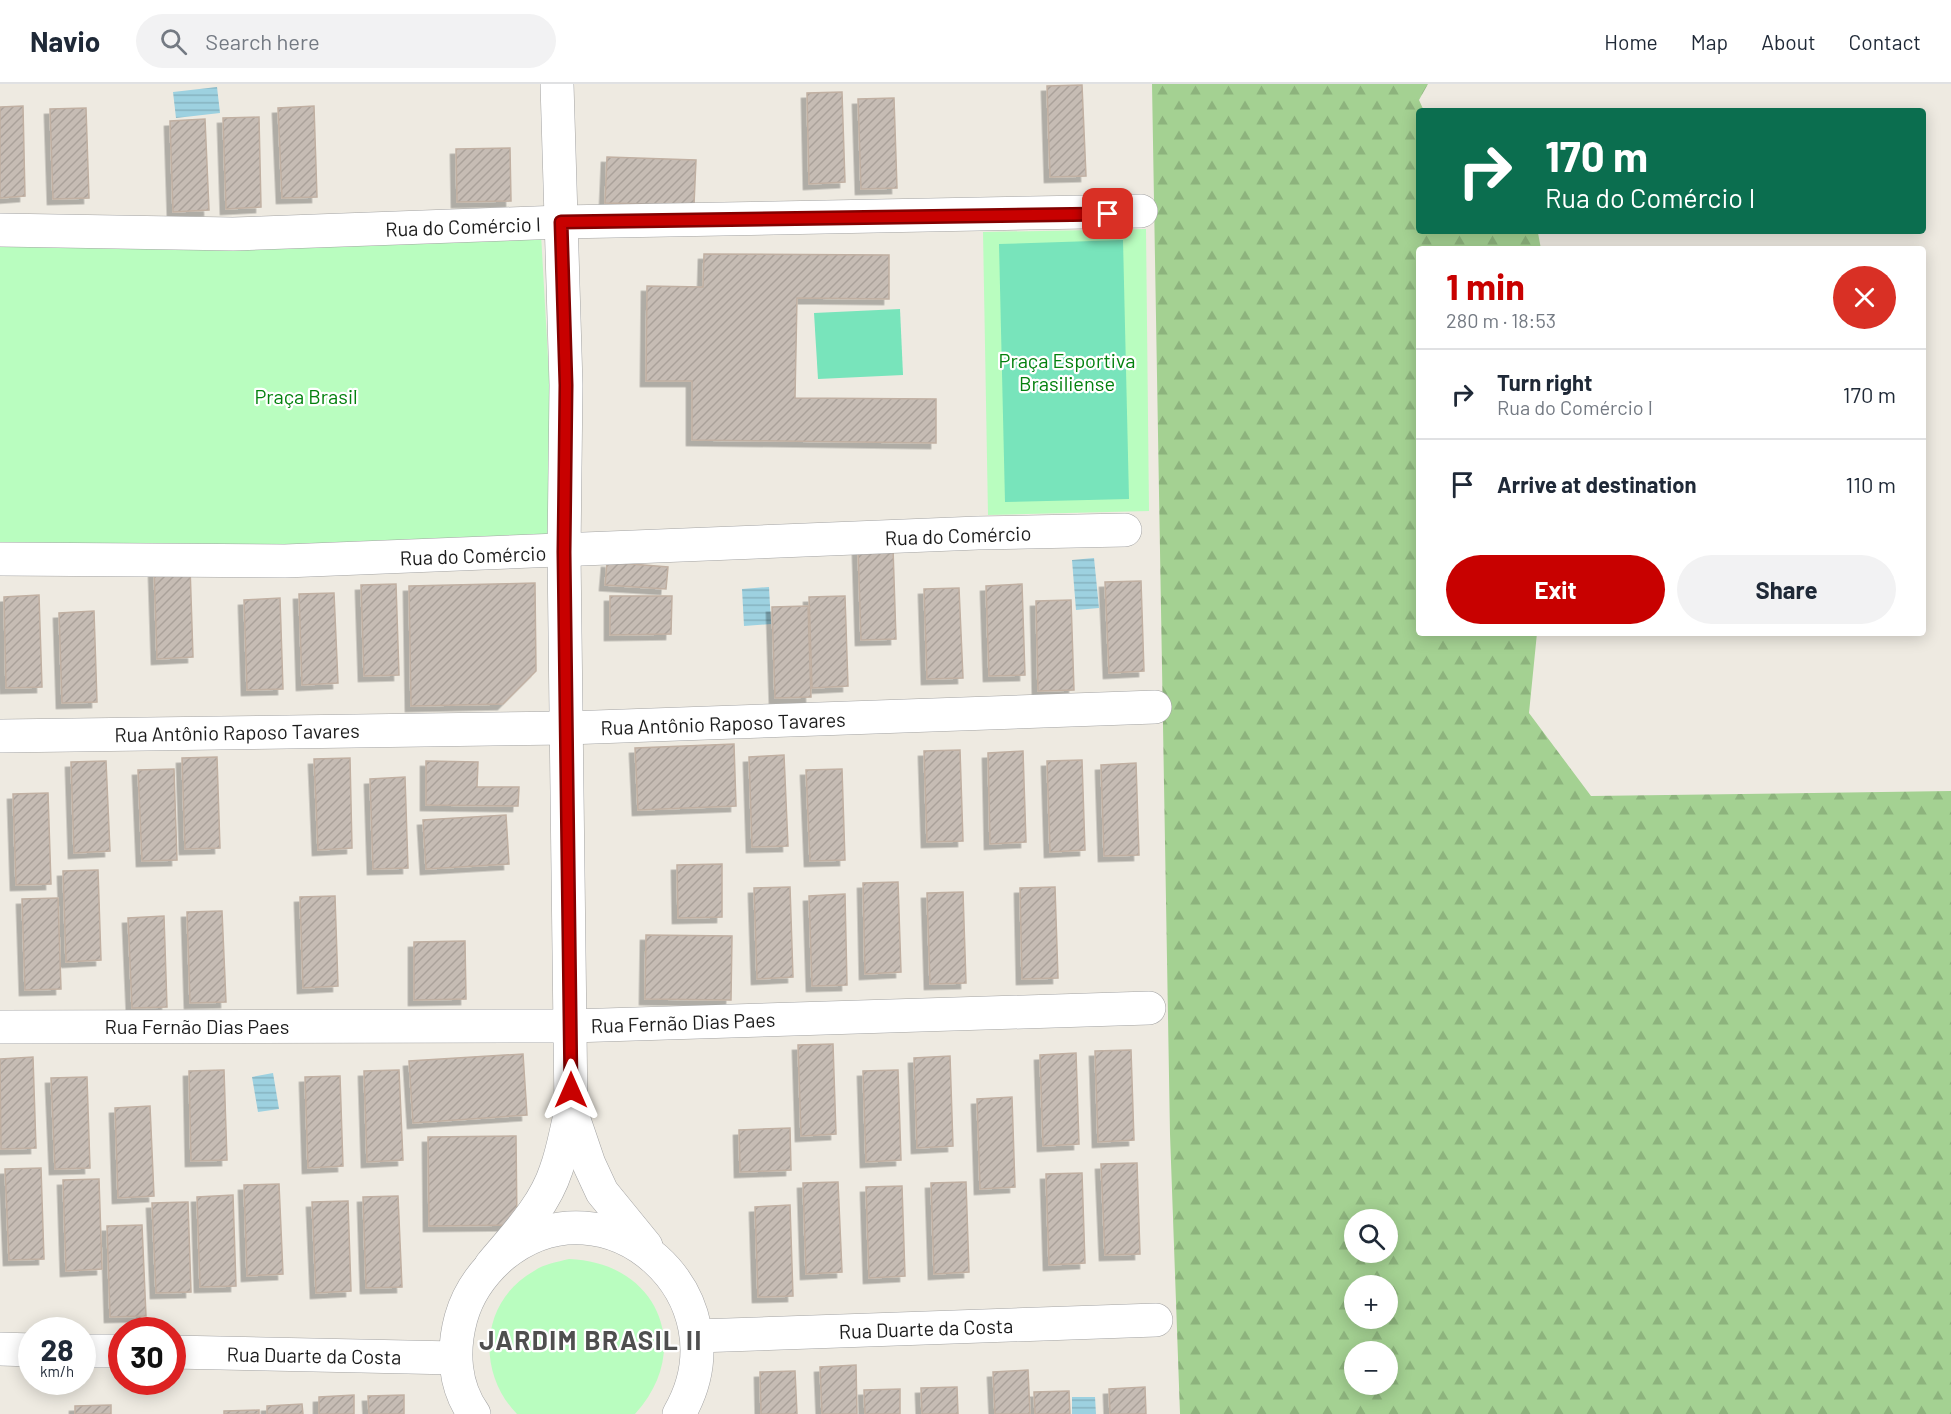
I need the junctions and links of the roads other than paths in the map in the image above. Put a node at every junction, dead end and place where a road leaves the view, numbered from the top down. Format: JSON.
{"nodes":[{"id":1,"x":557,"y":84,"type":"edge"},
{"id":2,"x":1141,"y":212,"type":"dead end"},
{"id":3,"x":561,"y":222,"type":"junction"},
{"id":4,"x":0,"y":230,"type":"edge"},
{"id":5,"x":1125,"y":530,"type":"dead end"},
{"id":6,"x":564,"y":552,"type":"junction"},
{"id":7,"x":0,"y":559,"type":"edge"},
{"id":8,"x":1155,"y":708,"type":"dead end"},
{"id":9,"x":567,"y":728,"type":"junction"},
{"id":10,"x":2,"y":736,"type":"dead end"},
{"id":11,"x":1149,"y":1008,"type":"dead end"},
{"id":12,"x":571,"y":1026,"type":"junction"},
{"id":13,"x":0,"y":1027,"type":"edge"},
{"id":14,"x":571,"y":1111,"type":"junction"},
{"id":15,"x":659,"y":1261,"type":"junction"},
{"id":16,"x":491,"y":1265,"type":"junction"},
{"id":17,"x":1156,"y":1320,"type":"dead end"},
{"id":18,"x":697,"y":1336,"type":"junction"},
{"id":19,"x":0,"y":1349,"type":"edge"},
{"id":20,"x":18,"y":1350,"type":"edge"},
{"id":21,"x":186,"y":1352,"type":"edge"},
{"id":22,"x":455,"y":1358,"type":"junction"},
{"id":23,"x":474,"y":1414,"type":"edge"},
{"id":24,"x":680,"y":1414,"type":"edge"}],
"edges":[{"from":1,"to":3,"type":"street"},
{"from":2,"to":3,"type":"street","name":"Rua do Comércio I"},
{"from":3,"to":4,"type":"street","name":"Rua do Comércio I"},
{"from":3,"to":6,"type":"street"},
{"from":5,"to":6,"type":"street","name":"Rua do Comércio"},
{"from":6,"to":7,"type":"street","name":"Rua do Comércio"},
{"from":6,"to":9,"type":"street"},
{"from":8,"to":9,"type":"street","name":"Rua Antônio Raposo Tavares"},
{"from":9,"to":10,"type":"street","name":"Rua Antônio Raposo Tavares"},
{"from":9,"to":12,"type":"street"},
{"from":11,"to":12,"type":"street","name":"Rua Fernão Dias Paes"},
{"from":12,"to":13,"type":"street","name":"Rua Fernão Dias Paes"},
{"from":12,"to":14,"type":"street"},
{"from":14,"to":15,"type":"street"},
{"from":14,"to":16,"type":"street"},
{"from":15,"to":16,"type":"street"},
{"from":15,"to":18,"type":"street"},
{"from":16,"to":22,"type":"street"},
{"from":17,"to":18,"type":"street","name":"Rua Duarte da Costa"},
{"from":18,"to":24,"type":"street"},
{"from":19,"to":20,"type":"street"},
{"from":21,"to":22,"type":"street","name":"Rua Duarte da Costa"},
{"from":22,"to":23,"type":"street"}]}
